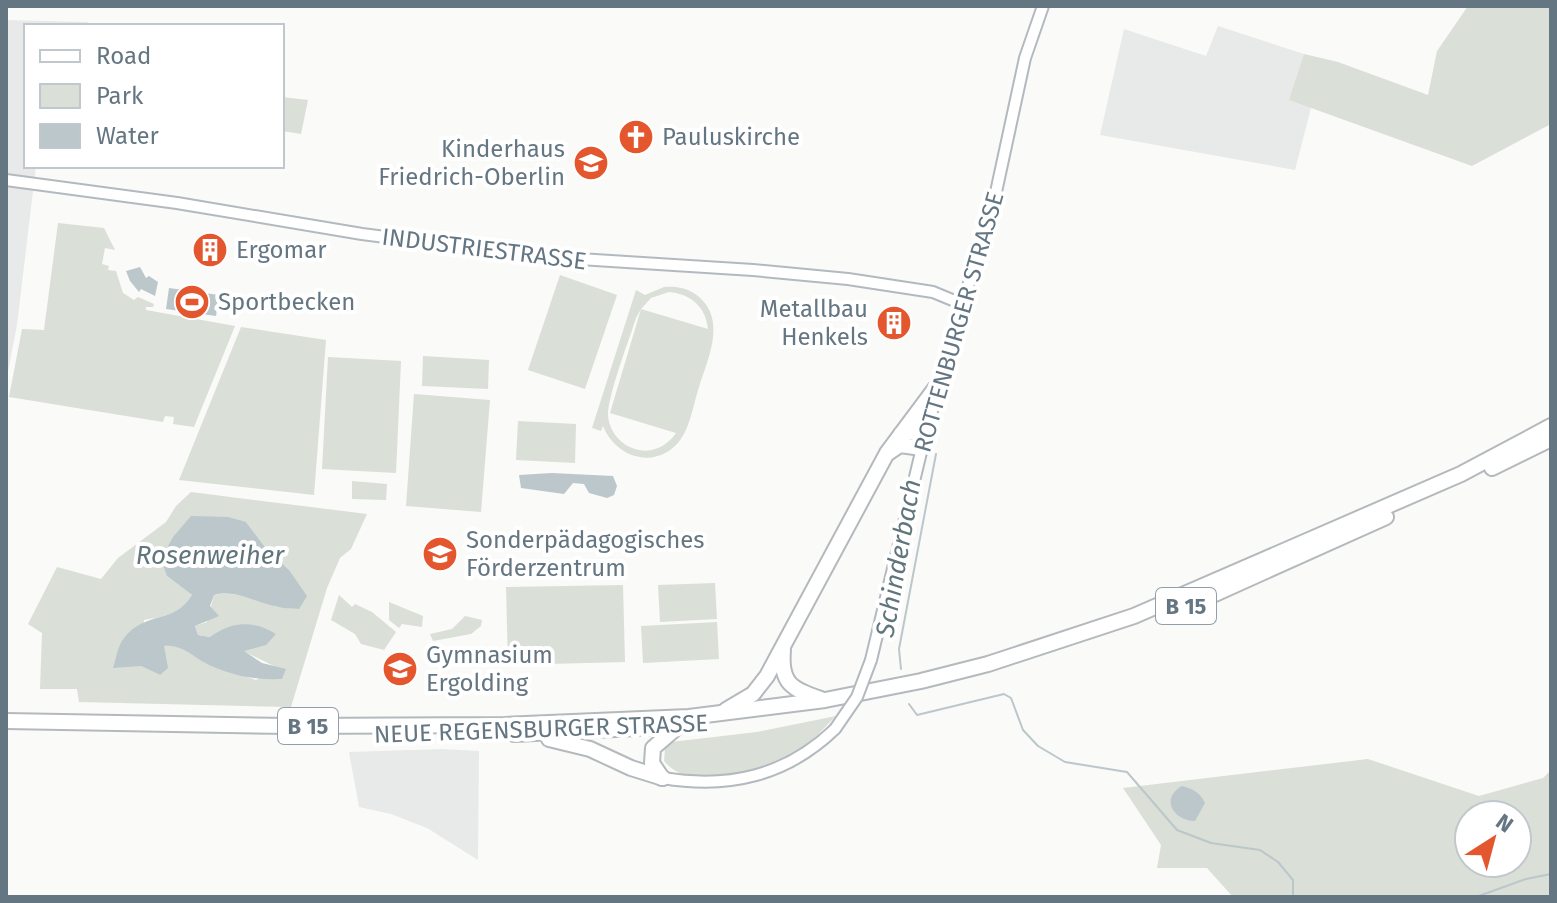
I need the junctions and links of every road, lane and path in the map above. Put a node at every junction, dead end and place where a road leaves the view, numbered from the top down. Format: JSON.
{"nodes":[{"id":1,"x":1043,"y":6,"type":"edge"},
{"id":2,"x":6,"y":180,"type":"edge"},
{"id":3,"x":962,"y":304,"type":"junction"},
{"id":4,"x":940,"y":382,"type":"junction"},
{"id":5,"x":1551,"y":426,"type":"edge"},
{"id":6,"x":901,"y":434,"type":"junction"},
{"id":7,"x":1551,"y":439,"type":"edge"},
{"id":8,"x":923,"y":441,"type":"junction"},
{"id":9,"x":887,"y":453,"type":"junction"},
{"id":10,"x":783,"y":646,"type":"junction"},
{"id":11,"x":825,"y":700,"type":"junction"},
{"id":12,"x":719,"y":714,"type":"junction"},
{"id":13,"x":6,"y":721,"type":"edge"},
{"id":14,"x":677,"y":727,"type":"junction"},
{"id":15,"x":6,"y":730,"type":"edge"},
{"id":16,"x":525,"y":734,"type":"junction"},
{"id":17,"x":663,"y":778,"type":"junction"}],
"edges":[{"from":1,"to":3,"type":"street","name":"ROTTENBURGER STRASSE"},
{"from":2,"to":3,"type":"street","name":"INDUSTRIESTRASSE"},
{"from":3,"to":4,"type":"street","name":"ROTTENBURGER STRASSE"},
{"from":4,"to":6,"type":"highway"},
{"from":4,"to":8,"type":"street","name":"ROTTENBURGER STRASSE"},
{"from":5,"to":11,"type":"highway","number":"B 15"},
{"from":6,"to":8,"type":"highway"},
{"from":6,"to":9,"type":"highway"},
{"from":7,"to":14,"type":"highway","name":"NEUE REGENSBURGER STRASSE","number":"B 15"},
{"from":8,"to":9,"type":"highway"},
{"from":8,"to":17,"type":"street","name":"ROTTENBURGER STRASSE","bridge":true},
{"from":9,"to":10,"type":"highway"},
{"from":10,"to":11,"type":"highway"},
{"from":10,"to":12,"type":"highway"},
{"from":11,"to":12,"type":"highway","number":"B 15"},
{"from":12,"to":13,"type":"highway","number":"B 15"},
{"from":14,"to":16,"type":"highway","name":"NEUE REGENSBURGER STRASSE","number":"B 15"},
{"from":14,"to":17,"type":"highway"},
{"from":15,"to":16,"type":"highway","name":"NEUE REGENSBURGER STRASSE","number":"B 15"},
{"from":16,"to":17,"type":"highway"}]}
